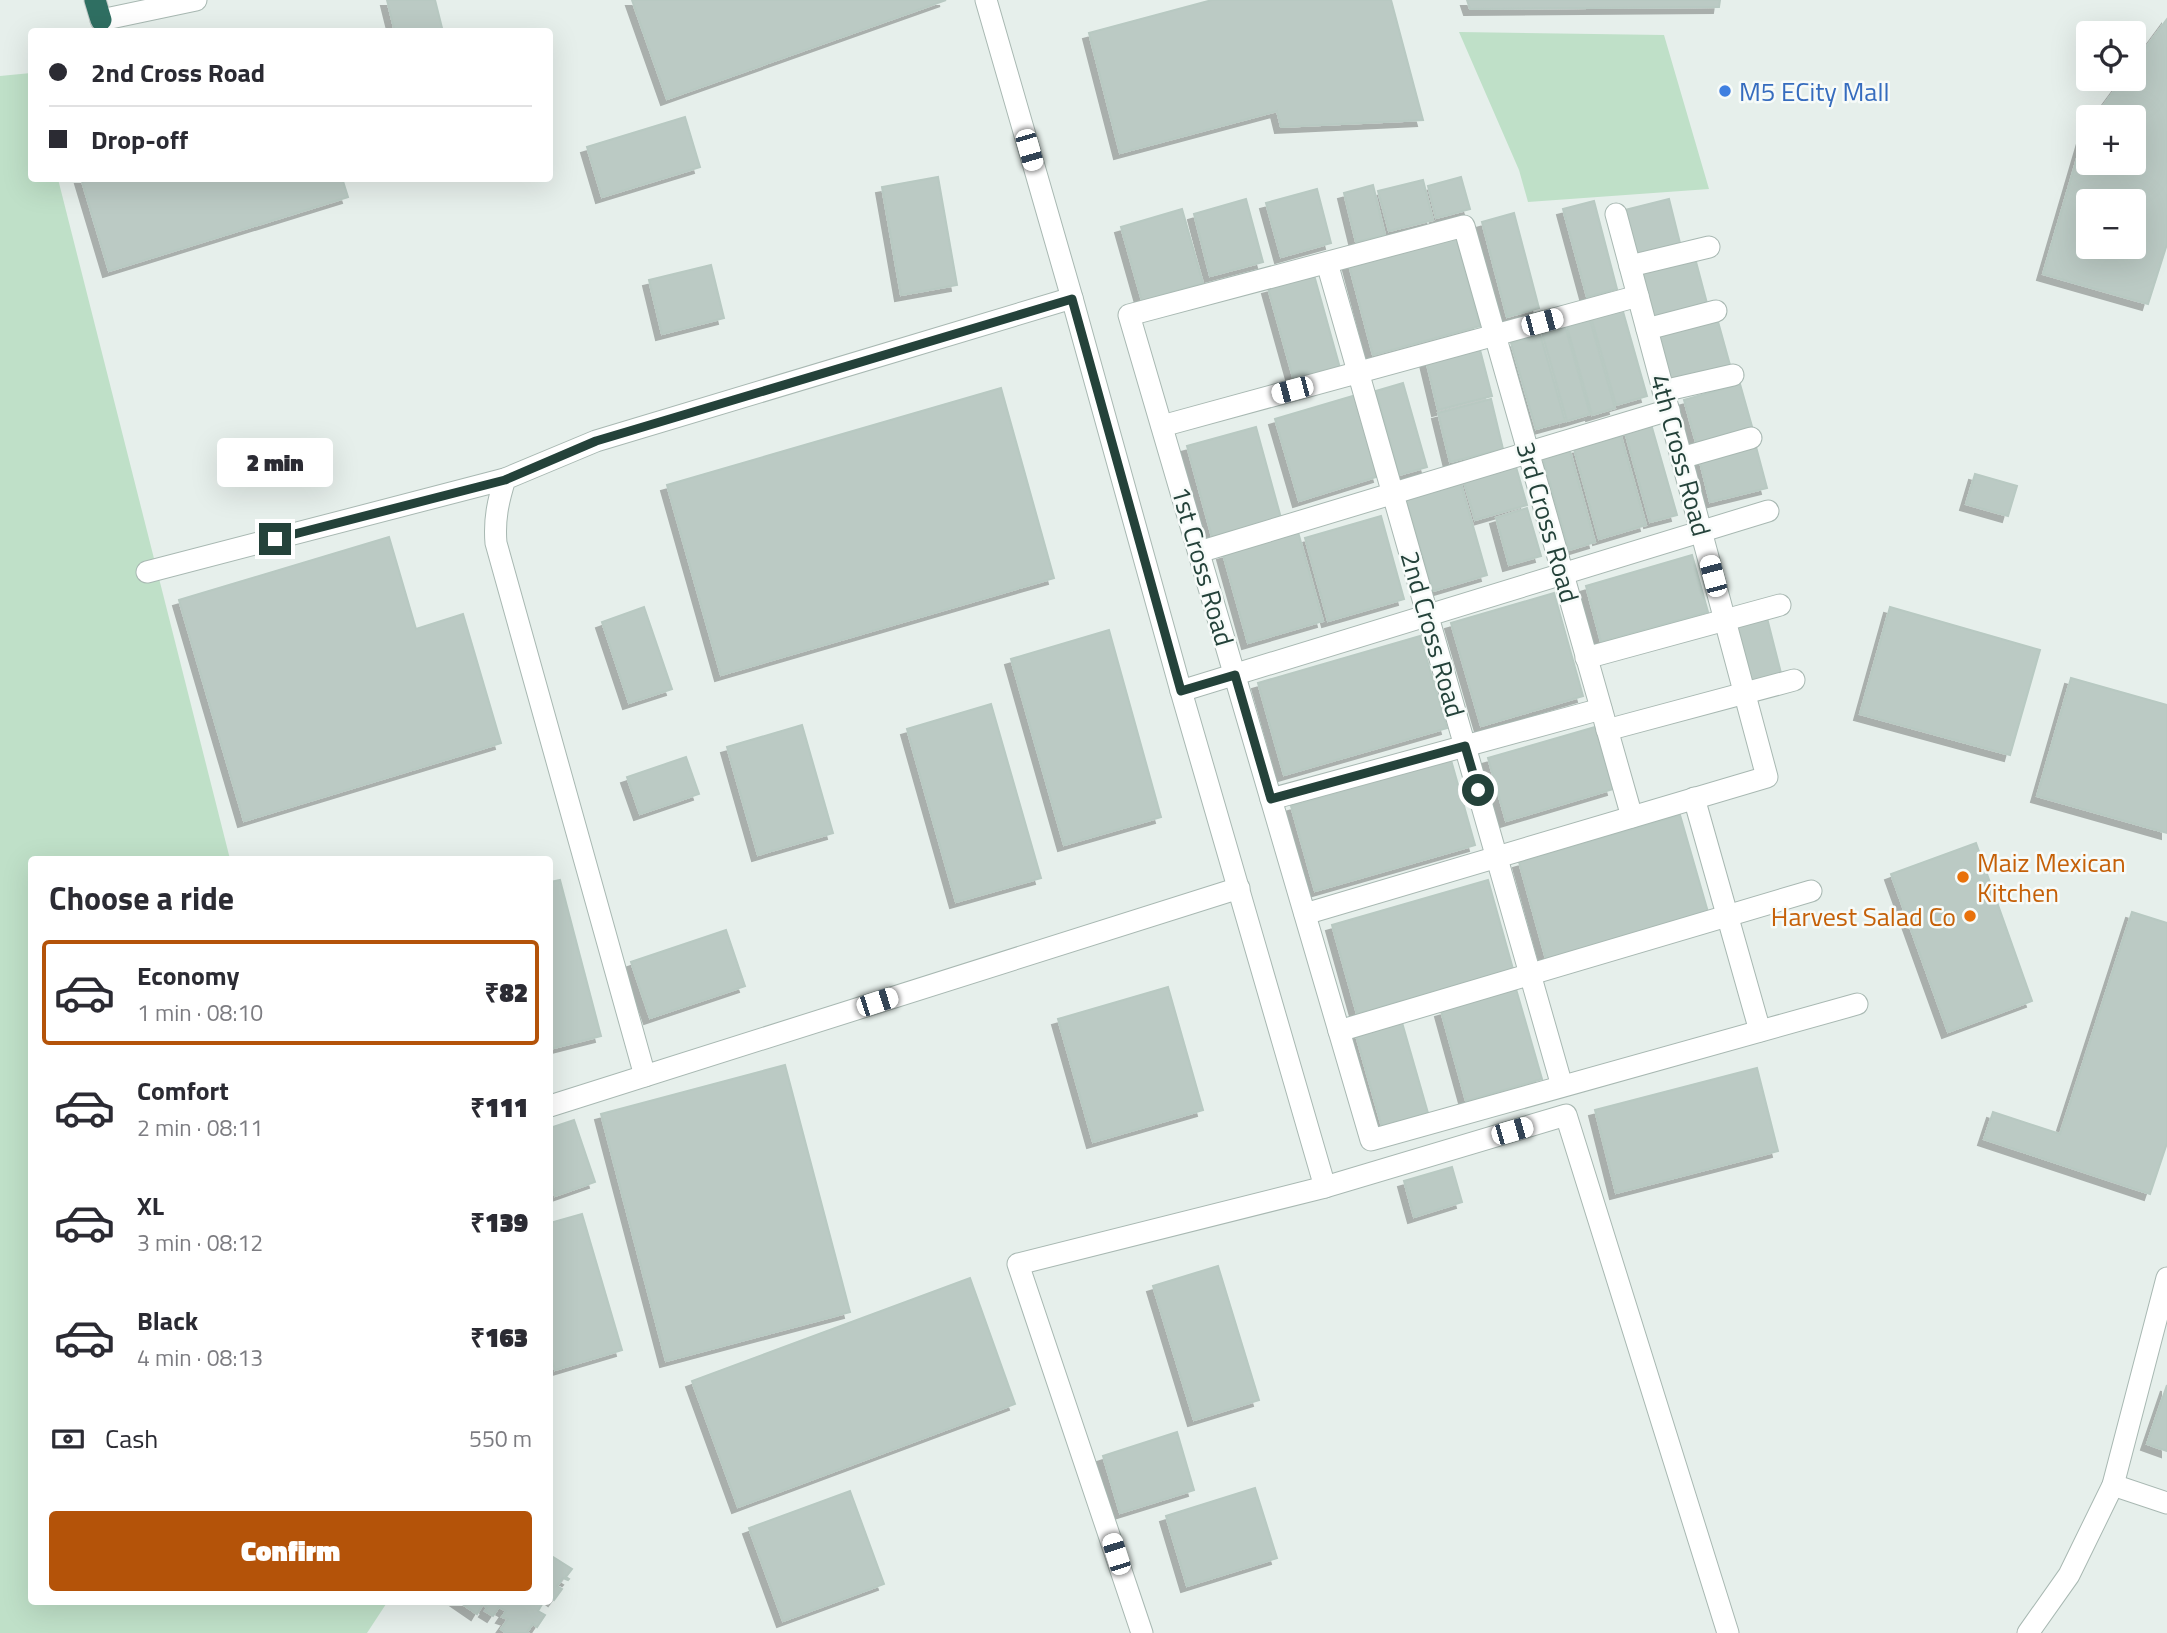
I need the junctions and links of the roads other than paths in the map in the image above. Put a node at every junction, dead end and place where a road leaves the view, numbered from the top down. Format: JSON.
{"nodes":[{"id":1,"x":195,"y":0,"type":"edge"},
{"id":2,"x":986,"y":0,"type":"edge"},
{"id":3,"x":98,"y":10,"type":"edge"},
{"id":4,"x":1616,"y":215,"type":"dead end"},
{"id":5,"x":1709,"y":247,"type":"dead end"},
{"id":6,"x":1327,"y":262,"type":"junction"},
{"id":7,"x":1630,"y":266,"type":"junction"},
{"id":8,"x":1638,"y":296,"type":"junction"},
{"id":9,"x":1072,"y":299,"type":"junction"},
{"id":10,"x":1716,"y":311,"type":"dead end"},
{"id":11,"x":1647,"y":329,"type":"junction"},
{"id":12,"x":1494,"y":335,"type":"junction"},
{"id":13,"x":1358,"y":372,"type":"junction"},
{"id":14,"x":1733,"y":375,"type":"dead end"},
{"id":15,"x":1666,"y":401,"type":"junction"},
{"id":16,"x":1162,"y":426,"type":"junction"},
{"id":17,"x":1751,"y":438,"type":"dead end"},
{"id":18,"x":1528,"y":453,"type":"junction"},
{"id":19,"x":1681,"y":458,"type":"junction"},
{"id":20,"x":505,"y":480,"type":"junction"},
{"id":21,"x":1393,"y":493,"type":"junction"},
{"id":22,"x":1768,"y":511,"type":"dead end"},
{"id":23,"x":1701,"y":531,"type":"junction"},
{"id":24,"x":1199,"y":552,"type":"junction"},
{"id":25,"x":147,"y":572,"type":"dead end"},
{"id":26,"x":1562,"y":574,"type":"junction"},
{"id":27,"x":1780,"y":605,"type":"dead end"},
{"id":28,"x":1428,"y":615,"type":"junction"},
{"id":29,"x":1725,"y":620,"type":"junction"},
{"id":30,"x":1586,"y":658,"type":"junction"},
{"id":31,"x":1235,"y":675,"type":"junction"},
{"id":32,"x":1794,"y":680,"type":"dead end"},
{"id":33,"x":1181,"y":691,"type":"junction"},
{"id":34,"x":1745,"y":693,"type":"junction"},
{"id":35,"x":1601,"y":709,"type":"junction"},
{"id":36,"x":1607,"y":730,"type":"junction"},
{"id":37,"x":1465,"y":746,"type":"junction"},
{"id":38,"x":1694,"y":798,"type":"junction"},
{"id":39,"x":1271,"y":799,"type":"junction"},
{"id":40,"x":1632,"y":817,"type":"junction"},
{"id":41,"x":1497,"y":857,"type":"junction"},
{"id":42,"x":1239,"y":888,"type":"junction"},
{"id":43,"x":1811,"y":891,"type":"dead end"},
{"id":44,"x":1305,"y":914,"type":"junction"},
{"id":45,"x":1727,"y":916,"type":"junction"},
{"id":46,"x":1530,"y":975,"type":"junction"},
{"id":47,"x":1857,"y":1004,"type":"dead end"},
{"id":48,"x":1339,"y":1031,"type":"junction"},
{"id":49,"x":1760,"y":1031,"type":"junction"},
{"id":50,"x":645,"y":1076,"type":"junction"},
{"id":51,"x":1562,"y":1086,"type":"junction"},
{"id":52,"x":553,"y":1105,"type":"edge"},
{"id":53,"x":1325,"y":1187,"type":"junction"},
{"id":54,"x":2167,"y":1278,"type":"edge"},
{"id":55,"x":2113,"y":1485,"type":"junction"},
{"id":56,"x":2167,"y":1503,"type":"edge"},
{"id":57,"x":1142,"y":1633,"type":"edge"},
{"id":58,"x":1728,"y":1633,"type":"edge"},
{"id":59,"x":2028,"y":1633,"type":"edge"}],
"edges":[{"from":1,"to":3,"type":"street"},
{"from":2,"to":9,"type":"street"},
{"from":4,"to":7,"type":"street","name":"4th Cross Road"},
{"from":5,"to":7,"type":"street"},
{"from":6,"to":12,"type":"street","name":"3rd Cross Road"},
{"from":6,"to":13,"type":"street","name":"2nd Cross Road"},
{"from":6,"to":16,"type":"street","name":"1st Cross Road"},
{"from":7,"to":8,"type":"street","name":"4th Cross Road"},
{"from":8,"to":11,"type":"street","name":"4th Cross Road"},
{"from":8,"to":12,"type":"street"},
{"from":9,"to":20,"type":"street"},
{"from":9,"to":33,"type":"street"},
{"from":10,"to":11,"type":"street"},
{"from":11,"to":15,"type":"street","name":"4th Cross Road"},
{"from":12,"to":13,"type":"street"},
{"from":12,"to":18,"type":"street","name":"3rd Cross Road"},
{"from":13,"to":16,"type":"street"},
{"from":13,"to":21,"type":"street","name":"2nd Cross Road"},
{"from":14,"to":15,"type":"street"},
{"from":15,"to":18,"type":"street"},
{"from":15,"to":19,"type":"street","name":"4th Cross Road"},
{"from":16,"to":24,"type":"street","name":"1st Cross Road"},
{"from":17,"to":19,"type":"street"},
{"from":18,"to":21,"type":"street"},
{"from":18,"to":26,"type":"street","name":"3rd Cross Road"},
{"from":19,"to":23,"type":"street","name":"4th Cross Road"},
{"from":20,"to":25,"type":"street"},
{"from":20,"to":50,"type":"street"},
{"from":21,"to":24,"type":"street"},
{"from":21,"to":28,"type":"street","name":"2nd Cross Road"},
{"from":22,"to":23,"type":"street"},
{"from":23,"to":26,"type":"street"},
{"from":23,"to":29,"type":"street","name":"4th Cross Road"},
{"from":24,"to":31,"type":"street","name":"1st Cross Road"},
{"from":26,"to":28,"type":"street"},
{"from":26,"to":30,"type":"street","name":"3rd Cross Road"},
{"from":27,"to":29,"type":"street"},
{"from":28,"to":31,"type":"street"},
{"from":28,"to":37,"type":"street","name":"2nd Cross Road"},
{"from":29,"to":30,"type":"street"},
{"from":29,"to":34,"type":"street","name":"4th Cross Road"},
{"from":30,"to":35,"type":"street","name":"3rd Cross Road"},
{"from":31,"to":33,"type":"street"},
{"from":31,"to":39,"type":"street","name":"1st Cross Road"},
{"from":32,"to":34,"type":"street"},
{"from":33,"to":42,"type":"street"},
{"from":34,"to":36,"type":"street"},
{"from":34,"to":38,"type":"street","name":"4th Cross Road"},
{"from":35,"to":36,"type":"street","name":"3rd Cross Road"},
{"from":35,"to":37,"type":"street"},
{"from":36,"to":40,"type":"street","name":"3rd Cross Road"},
{"from":37,"to":39,"type":"street"},
{"from":37,"to":41,"type":"street","name":"2nd Cross Road"},
{"from":38,"to":40,"type":"street"},
{"from":38,"to":45,"type":"street"},
{"from":39,"to":44,"type":"street","name":"1st Cross Road"},
{"from":40,"to":41,"type":"street"},
{"from":41,"to":44,"type":"street"},
{"from":41,"to":46,"type":"street","name":"2nd Cross Road"},
{"from":42,"to":50,"type":"street"},
{"from":42,"to":53,"type":"street"},
{"from":43,"to":45,"type":"street"},
{"from":44,"to":48,"type":"street","name":"1st Cross Road"},
{"from":45,"to":46,"type":"street"},
{"from":45,"to":49,"type":"street"},
{"from":46,"to":48,"type":"street"},
{"from":46,"to":51,"type":"street","name":"2nd Cross Road"},
{"from":47,"to":49,"type":"street"},
{"from":48,"to":51,"type":"street","name":"1st Cross Road"},
{"from":49,"to":51,"type":"street"},
{"from":50,"to":52,"type":"street"},
{"from":53,"to":57,"type":"street"},
{"from":53,"to":58,"type":"street"},
{"from":54,"to":55,"type":"street"},
{"from":55,"to":56,"type":"street"},
{"from":55,"to":59,"type":"street"}]}
